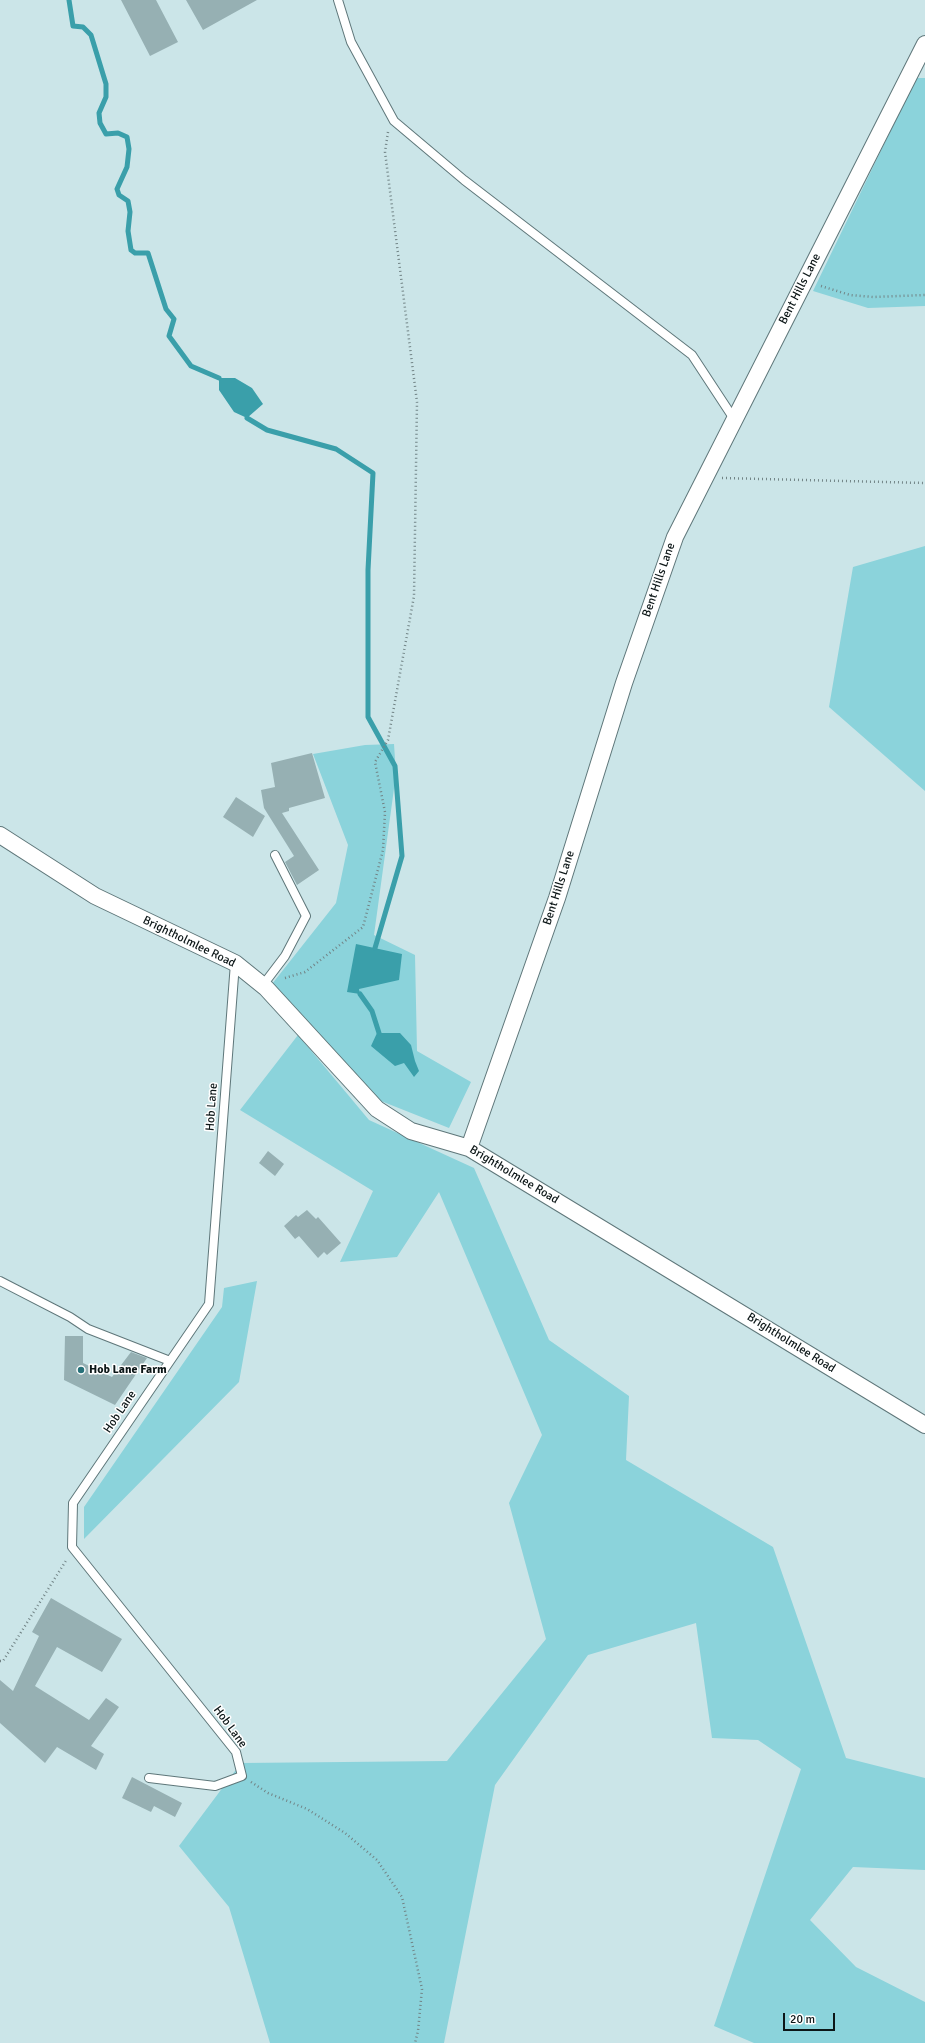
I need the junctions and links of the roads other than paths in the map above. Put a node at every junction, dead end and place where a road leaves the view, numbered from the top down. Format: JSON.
{"nodes":[{"id":1,"x":338,"y":0,"type":"edge"},
{"id":2,"x":925,"y":44,"type":"edge"},
{"id":3,"x":734,"y":419,"type":"junction"},
{"id":4,"x":0,"y":835,"type":"edge"},
{"id":5,"x":275,"y":855,"type":"dead end"},
{"id":6,"x":235,"y":963,"type":"junction"},
{"id":7,"x":266,"y":988,"type":"junction"},
{"id":8,"x":469,"y":1148,"type":"junction"},
{"id":9,"x":0,"y":1282,"type":"edge"},
{"id":10,"x":170,"y":1361,"type":"junction"},
{"id":11,"x":925,"y":1425,"type":"edge"},
{"id":12,"x":150,"y":1778,"type":"dead end"}],
"edges":[{"from":1,"to":3,"type":"lane"},
{"from":2,"to":3,"type":"street","name":"Bent Hills Lane"},
{"from":3,"to":8,"type":"street","name":"Bent Hills Lane"},
{"from":4,"to":6,"type":"street","name":"Brightholmlee Road"},
{"from":5,"to":7,"type":"lane"},
{"from":6,"to":7,"type":"street","name":"Brightholmlee Road"},
{"from":6,"to":10,"type":"lane","name":"Hob Lane"},
{"from":7,"to":8,"type":"street","name":"Brightholmlee Road"},
{"from":8,"to":11,"type":"street","name":"Brightholmlee Road"},
{"from":9,"to":10,"type":"lane"},
{"from":10,"to":12,"type":"lane","name":"Hob Lane"}]}
